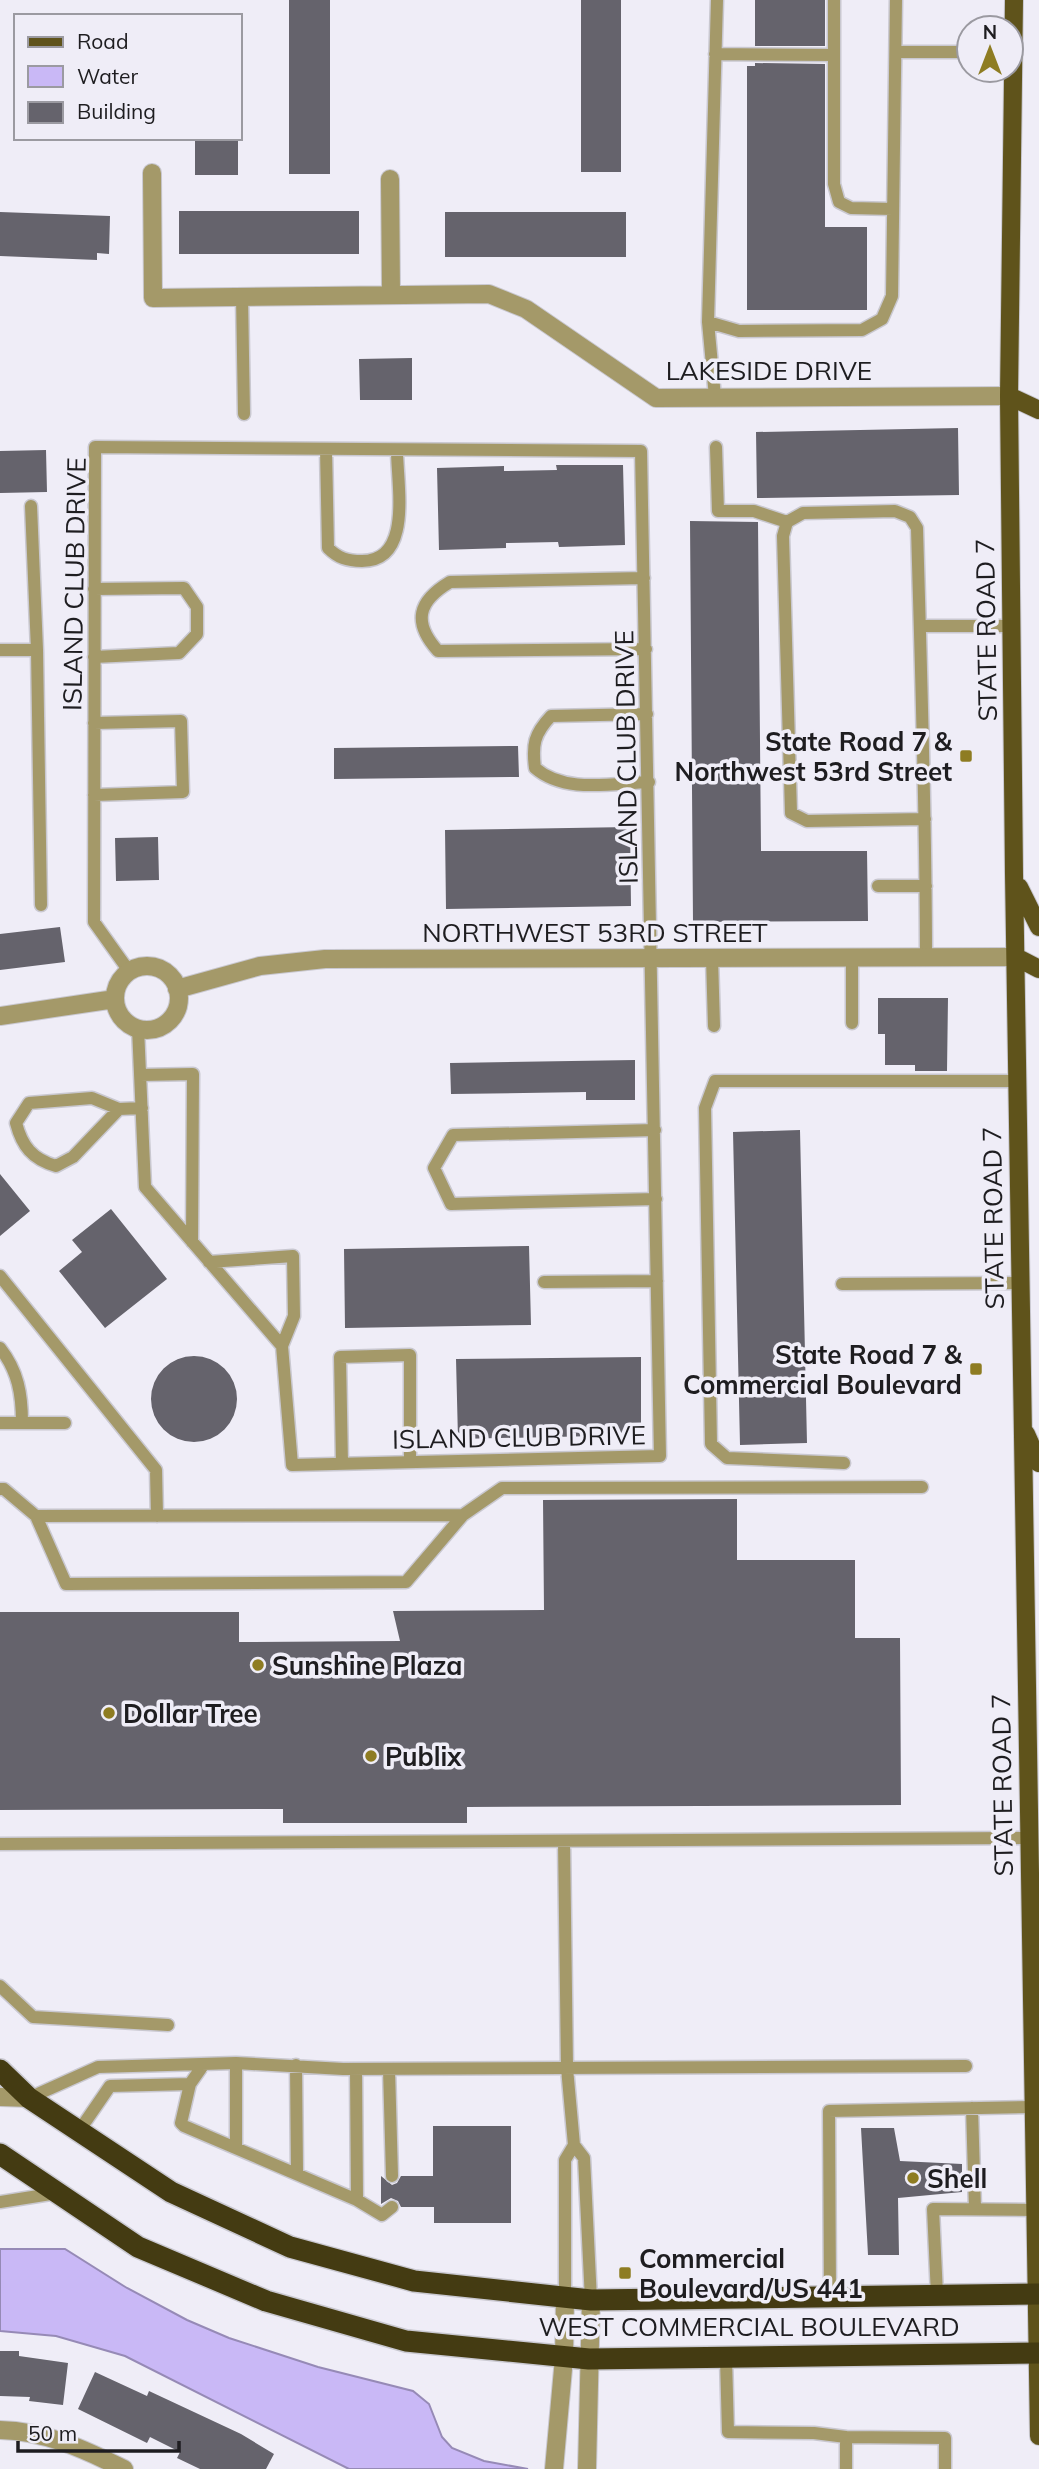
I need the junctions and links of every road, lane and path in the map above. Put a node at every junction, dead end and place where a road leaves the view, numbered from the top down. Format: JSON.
{"nodes":[{"id":1,"x":717,"y":0,"type":"edge"},
{"id":2,"x":834,"y":0,"type":"edge"},
{"id":3,"x":896,"y":0,"type":"edge"},
{"id":4,"x":896,"y":52,"type":"junction"},
{"id":5,"x":955,"y":52,"type":"edge"},
{"id":6,"x":715,"y":54,"type":"junction"},
{"id":7,"x":834,"y":55,"type":"junction"},
{"id":8,"x":1012,"y":84,"type":"edge"},
{"id":9,"x":152,"y":173,"type":"dead end"},
{"id":10,"x":390,"y":179,"type":"dead end"},
{"id":11,"x":893,"y":209,"type":"junction"},
{"id":12,"x":391,"y":293,"type":"junction"},
{"id":13,"x":242,"y":296,"type":"junction"},
{"id":14,"x":708,"y":323,"type":"junction"},
{"id":15,"x":1009,"y":396,"type":"junction"},
{"id":16,"x":715,"y":397,"type":"junction"},
{"id":17,"x":1039,"y":410,"type":"edge"},
{"id":18,"x":244,"y":414,"type":"dead end"},
{"id":19,"x":716,"y":447,"type":"dead end"},
{"id":20,"x":326,"y":449,"type":"junction"},
{"id":21,"x":397,"y":450,"type":"junction"},
{"id":22,"x":31,"y":506,"type":"dead end"},
{"id":23,"x":787,"y":522,"type":"junction"},
{"id":24,"x":644,"y":578,"type":"junction"},
{"id":25,"x":94,"y":589,"type":"junction"},
{"id":26,"x":920,"y":626,"type":"junction"},
{"id":27,"x":1012,"y":626,"type":"junction"},
{"id":28,"x":646,"y":649,"type":"junction"},
{"id":29,"x":0,"y":650,"type":"edge"},
{"id":30,"x":37,"y":650,"type":"junction"},
{"id":31,"x":94,"y":657,"type":"junction"},
{"id":32,"x":647,"y":714,"type":"junction"},
{"id":33,"x":94,"y":723,"type":"junction"},
{"id":34,"x":649,"y":782,"type":"junction"},
{"id":35,"x":94,"y":795,"type":"junction"},
{"id":36,"x":925,"y":819,"type":"junction"},
{"id":37,"x":1014,"y":874,"type":"junction"},
{"id":38,"x":878,"y":886,"type":"dead end"},
{"id":39,"x":926,"y":886,"type":"junction"},
{"id":40,"x":41,"y":905,"type":"dead end"},
{"id":41,"x":1039,"y":927,"type":"edge"},
{"id":42,"x":1016,"y":957,"type":"junction"},
{"id":43,"x":653,"y":958,"type":"junction"},
{"id":44,"x":712,"y":958,"type":"junction"},
{"id":45,"x":852,"y":959,"type":"junction"},
{"id":46,"x":926,"y":959,"type":"junction"},
{"id":47,"x":1039,"y":970,"type":"edge"},
{"id":48,"x":129,"y":971,"type":"junction"},
{"id":49,"x":177,"y":989,"type":"junction"},
{"id":50,"x":115,"y":999,"type":"junction"},
{"id":51,"x":0,"y":1016,"type":"edge"},
{"id":52,"x":852,"y":1023,"type":"dead end"},
{"id":53,"x":714,"y":1026,"type":"dead end"},
{"id":54,"x":138,"y":1028,"type":"junction"},
{"id":55,"x":140,"y":1075,"type":"junction"},
{"id":56,"x":1018,"y":1081,"type":"junction"},
{"id":57,"x":142,"y":1108,"type":"junction"},
{"id":58,"x":119,"y":1109,"type":"junction"},
{"id":59,"x":655,"y":1130,"type":"junction"},
{"id":60,"x":656,"y":1199,"type":"junction"},
{"id":61,"x":192,"y":1242,"type":"junction"},
{"id":62,"x":209,"y":1262,"type":"junction"},
{"id":63,"x":0,"y":1276,"type":"edge"},
{"id":64,"x":657,"y":1281,"type":"junction"},
{"id":65,"x":544,"y":1282,"type":"dead end"},
{"id":66,"x":1020,"y":1283,"type":"junction"},
{"id":67,"x":842,"y":1284,"type":"dead end"},
{"id":68,"x":282,"y":1346,"type":"junction"},
{"id":69,"x":1,"y":1350,"type":"edge"},
{"id":70,"x":0,"y":1423,"type":"edge"},
{"id":71,"x":22,"y":1423,"type":"junction"},
{"id":72,"x":65,"y":1423,"type":"dead end"},
{"id":73,"x":1022,"y":1424,"type":"junction"},
{"id":74,"x":410,"y":1462,"type":"junction"},
{"id":75,"x":844,"y":1463,"type":"dead end"},
{"id":76,"x":1039,"y":1463,"type":"edge"},
{"id":77,"x":342,"y":1464,"type":"junction"},
{"id":78,"x":922,"y":1487,"type":"dead end"},
{"id":79,"x":0,"y":1489,"type":"edge"},
{"id":80,"x":463,"y":1515,"type":"junction"},
{"id":81,"x":36,"y":1516,"type":"junction"},
{"id":82,"x":157,"y":1516,"type":"junction"},
{"id":83,"x":1029,"y":1838,"type":"junction"},
{"id":84,"x":564,"y":1841,"type":"junction"},
{"id":85,"x":0,"y":1844,"type":"edge"},
{"id":86,"x":0,"y":1986,"type":"edge"},
{"id":87,"x":168,"y":2025,"type":"dead end"},
{"id":88,"x":236,"y":2063,"type":"junction"},
{"id":89,"x":204,"y":2064,"type":"junction"},
{"id":90,"x":296,"y":2065,"type":"junction"},
{"id":91,"x":966,"y":2066,"type":"dead end"},
{"id":92,"x":567,"y":2068,"type":"junction"},
{"id":93,"x":356,"y":2069,"type":"junction"},
{"id":94,"x":389,"y":2069,"type":"junction"},
{"id":95,"x":0,"y":2070,"type":"edge"},
{"id":96,"x":190,"y":2084,"type":"junction"},
{"id":97,"x":0,"y":2097,"type":"edge"},
{"id":98,"x":29,"y":2098,"type":"junction"},
{"id":99,"x":1033,"y":2106,"type":"junction"},
{"id":100,"x":972,"y":2108,"type":"junction"},
{"id":101,"x":79,"y":2131,"type":"junction"},
{"id":102,"x":574,"y":2145,"type":"junction"},
{"id":103,"x":236,"y":2147,"type":"junction"},
{"id":104,"x":0,"y":2154,"type":"edge"},
{"id":105,"x":297,"y":2174,"type":"junction"},
{"id":106,"x":392,"y":2176,"type":"dead end"},
{"id":107,"x":57,"y":2193,"type":"junction"},
{"id":108,"x":357,"y":2200,"type":"junction"},
{"id":109,"x":0,"y":2202,"type":"edge"},
{"id":110,"x":392,"y":2207,"type":"dead end"},
{"id":111,"x":975,"y":2210,"type":"junction"},
{"id":112,"x":1035,"y":2210,"type":"junction"},
{"id":113,"x":1038,"y":2294,"type":"edge"},
{"id":114,"x":937,"y":2295,"type":"junction"},
{"id":115,"x":830,"y":2297,"type":"junction"},
{"id":116,"x":565,"y":2298,"type":"junction"},
{"id":117,"x":591,"y":2300,"type":"junction"},
{"id":118,"x":1038,"y":2353,"type":"edge"},
{"id":119,"x":564,"y":2358,"type":"junction"},
{"id":120,"x":726,"y":2358,"type":"junction"},
{"id":121,"x":589,"y":2360,"type":"junction"},
{"id":122,"x":0,"y":2430,"type":"edge"},
{"id":123,"x":1039,"y":2436,"type":"edge"},
{"id":124,"x":846,"y":2437,"type":"junction"},
{"id":125,"x":588,"y":2463,"type":"edge"},
{"id":126,"x":554,"y":2464,"type":"edge"},
{"id":127,"x":124,"y":2469,"type":"edge"},
{"id":128,"x":846,"y":2469,"type":"edge"},
{"id":129,"x":945,"y":2469,"type":"edge"}],
"edges":[{"from":1,"to":6,"type":"lane"},
{"from":2,"to":7,"type":"lane"},
{"from":3,"to":4,"type":"lane"},
{"from":4,"to":5,"type":"lane"},
{"from":4,"to":11,"type":"lane"},
{"from":6,"to":7,"type":"lane"},
{"from":6,"to":14,"type":"lane"},
{"from":7,"to":11,"type":"lane"},
{"from":8,"to":15,"type":"main road","name":"STATE ROAD 7"},
{"from":9,"to":13,"type":"street","name":"LAKESIDE DRIVE"},
{"from":10,"to":12,"type":"street"},
{"from":11,"to":14,"type":"lane"},
{"from":12,"to":13,"type":"street","name":"LAKESIDE DRIVE"},
{"from":12,"to":16,"type":"street","name":"LAKESIDE DRIVE"},
{"from":13,"to":18,"type":"lane"},
{"from":14,"to":16,"type":"lane"},
{"from":15,"to":16,"type":"street","name":"LAKESIDE DRIVE"},
{"from":15,"to":17,"type":"main road"},
{"from":15,"to":27,"type":"main road","name":"STATE ROAD 7"},
{"from":19,"to":23,"type":"lane"},
{"from":20,"to":21,"type":"lane","name":"ISLAND CLUB DRIVE"},
{"from":20,"to":21,"type":"lane"},
{"from":20,"to":25,"type":"lane","name":"ISLAND CLUB DRIVE"},
{"from":21,"to":24,"type":"lane","name":"ISLAND CLUB DRIVE"},
{"from":22,"to":30,"type":"lane"},
{"from":23,"to":26,"type":"lane"},
{"from":23,"to":36,"type":"lane"},
{"from":24,"to":28,"type":"lane","name":"ISLAND CLUB DRIVE"},
{"from":24,"to":28,"type":"lane"},
{"from":25,"to":31,"type":"lane","name":"ISLAND CLUB DRIVE"},
{"from":25,"to":31,"type":"lane"},
{"from":26,"to":27,"type":"lane"},
{"from":26,"to":36,"type":"lane"},
{"from":27,"to":37,"type":"main road","name":"STATE ROAD 7"},
{"from":28,"to":32,"type":"lane","name":"ISLAND CLUB DRIVE"},
{"from":29,"to":30,"type":"lane"},
{"from":30,"to":40,"type":"lane"},
{"from":31,"to":33,"type":"lane","name":"ISLAND CLUB DRIVE"},
{"from":32,"to":34,"type":"lane","name":"ISLAND CLUB DRIVE"},
{"from":32,"to":34,"type":"lane"},
{"from":33,"to":35,"type":"lane","name":"ISLAND CLUB DRIVE"},
{"from":33,"to":35,"type":"lane"},
{"from":34,"to":43,"type":"lane","name":"ISLAND CLUB DRIVE"},
{"from":35,"to":48,"type":"lane","name":"ISLAND CLUB DRIVE"},
{"from":36,"to":39,"type":"lane"},
{"from":37,"to":41,"type":"main road"},
{"from":37,"to":42,"type":"main road","name":"STATE ROAD 7"},
{"from":38,"to":39,"type":"lane"},
{"from":39,"to":46,"type":"lane"},
{"from":42,"to":46,"type":"street","name":"NORTHWEST 53RD STREET"},
{"from":42,"to":47,"type":"main road"},
{"from":42,"to":56,"type":"main road","name":"STATE ROAD 7"},
{"from":43,"to":44,"type":"street","name":"NORTHWEST 53RD STREET"},
{"from":43,"to":49,"type":"street","name":"NORTHWEST 53RD STREET"},
{"from":43,"to":59,"type":"lane","name":"ISLAND CLUB DRIVE"},
{"from":44,"to":45,"type":"street","name":"NORTHWEST 53RD STREET"},
{"from":44,"to":53,"type":"lane"},
{"from":45,"to":46,"type":"street","name":"NORTHWEST 53RD STREET"},
{"from":45,"to":52,"type":"lane"},
{"from":48,"to":49,"type":"street"},
{"from":48,"to":50,"type":"street"},
{"from":49,"to":54,"type":"street"},
{"from":50,"to":51,"type":"street"},
{"from":50,"to":54,"type":"street"},
{"from":54,"to":55,"type":"lane"},
{"from":55,"to":57,"type":"lane"},
{"from":55,"to":61,"type":"lane"},
{"from":56,"to":66,"type":"main road","name":"STATE ROAD 7"},
{"from":56,"to":75,"type":"lane"},
{"from":57,"to":58,"type":"lane"},
{"from":57,"to":61,"type":"lane"},
{"from":58,"to":58,"type":"lane"},
{"from":59,"to":60,"type":"lane","name":"ISLAND CLUB DRIVE"},
{"from":59,"to":60,"type":"lane"},
{"from":60,"to":64,"type":"lane","name":"ISLAND CLUB DRIVE"},
{"from":61,"to":62,"type":"lane"},
{"from":62,"to":68,"type":"lane"},
{"from":62,"to":68,"type":"lane"},
{"from":63,"to":82,"type":"lane"},
{"from":64,"to":65,"type":"lane"},
{"from":64,"to":74,"type":"lane","name":"ISLAND CLUB DRIVE"},
{"from":66,"to":67,"type":"lane"},
{"from":66,"to":73,"type":"main road","name":"STATE ROAD 7"},
{"from":68,"to":77,"type":"lane","name":"ISLAND CLUB DRIVE"},
{"from":69,"to":71,"type":"lane"},
{"from":70,"to":71,"type":"lane"},
{"from":71,"to":72,"type":"lane"},
{"from":73,"to":76,"type":"main road"},
{"from":73,"to":83,"type":"main road","name":"STATE ROAD 7"},
{"from":74,"to":77,"type":"lane","name":"ISLAND CLUB DRIVE"},
{"from":74,"to":77,"type":"lane"},
{"from":78,"to":80,"type":"lane"},
{"from":79,"to":81,"type":"lane"},
{"from":80,"to":81,"type":"lane"},
{"from":80,"to":82,"type":"lane"},
{"from":81,"to":82,"type":"lane"},
{"from":83,"to":84,"type":"lane"},
{"from":83,"to":99,"type":"main road","name":"STATE ROAD 7"},
{"from":84,"to":85,"type":"lane"},
{"from":84,"to":92,"type":"lane"},
{"from":86,"to":87,"type":"lane"},
{"from":88,"to":89,"type":"lane"},
{"from":88,"to":90,"type":"lane"},
{"from":88,"to":103,"type":"lane"},
{"from":89,"to":96,"type":"lane"},
{"from":89,"to":98,"type":"lane"},
{"from":90,"to":93,"type":"lane"},
{"from":90,"to":105,"type":"lane"},
{"from":91,"to":92,"type":"lane"},
{"from":92,"to":94,"type":"lane"},
{"from":92,"to":102,"type":"lane"},
{"from":93,"to":94,"type":"lane"},
{"from":93,"to":108,"type":"lane"},
{"from":94,"to":106,"type":"lane"},
{"from":95,"to":98,"type":"highway","name":"WEST COMMERCIAL BOULEVARD"},
{"from":96,"to":101,"type":"lane"},
{"from":96,"to":103,"type":"lane"},
{"from":97,"to":98,"type":"street"},
{"from":98,"to":101,"type":"highway","name":"WEST COMMERCIAL BOULEVARD"},
{"from":99,"to":100,"type":"lane"},
{"from":99,"to":112,"type":"main road","name":"STATE ROAD 7"},
{"from":100,"to":111,"type":"lane"},
{"from":100,"to":115,"type":"lane"},
{"from":101,"to":116,"type":"highway","name":"WEST COMMERCIAL BOULEVARD"},
{"from":102,"to":116,"type":"lane"},
{"from":102,"to":117,"type":"lane"},
{"from":103,"to":105,"type":"lane"},
{"from":104,"to":107,"type":"highway","name":"WEST COMMERCIAL BOULEVARD"},
{"from":105,"to":108,"type":"lane"},
{"from":107,"to":109,"type":"lane"},
{"from":107,"to":119,"type":"highway","name":"WEST COMMERCIAL BOULEVARD"},
{"from":108,"to":110,"type":"lane"},
{"from":111,"to":112,"type":"lane"},
{"from":111,"to":114,"type":"lane"},
{"from":112,"to":113,"type":"main road","name":"STATE ROAD 7"},
{"from":113,"to":114,"type":"highway","name":"WEST COMMERCIAL BOULEVARD"},
{"from":113,"to":118,"type":"main road","name":"STATE ROAD 7"},
{"from":114,"to":115,"type":"highway","name":"WEST COMMERCIAL BOULEVARD"},
{"from":115,"to":117,"type":"highway","name":"WEST COMMERCIAL BOULEVARD"},
{"from":116,"to":117,"type":"highway","name":"WEST COMMERCIAL BOULEVARD"},
{"from":116,"to":119,"type":"street"},
{"from":117,"to":121,"type":"street"},
{"from":118,"to":120,"type":"highway","name":"WEST COMMERCIAL BOULEVARD"},
{"from":118,"to":123,"type":"main road","name":"STATE ROAD 7"},
{"from":119,"to":121,"type":"highway","name":"WEST COMMERCIAL BOULEVARD"},
{"from":119,"to":126,"type":"street"},
{"from":120,"to":121,"type":"highway","name":"WEST COMMERCIAL BOULEVARD"},
{"from":120,"to":124,"type":"lane"},
{"from":121,"to":125,"type":"street"},
{"from":122,"to":127,"type":"street"},
{"from":124,"to":128,"type":"lane"},
{"from":124,"to":129,"type":"lane"}]}
